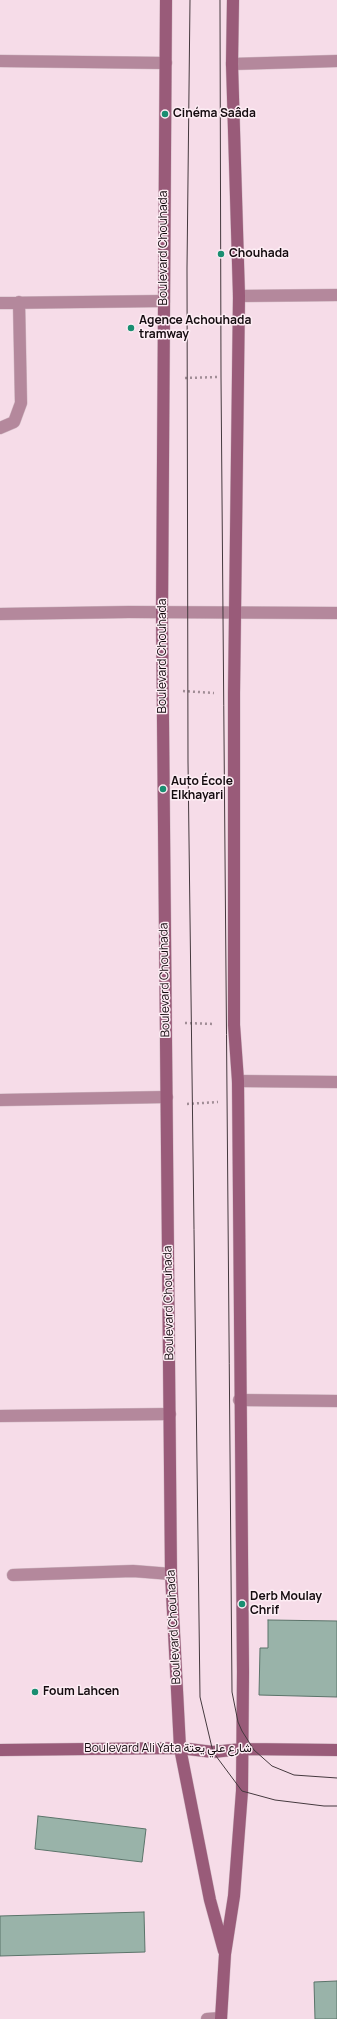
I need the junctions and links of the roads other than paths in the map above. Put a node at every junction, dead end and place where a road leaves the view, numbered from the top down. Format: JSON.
{"nodes":[{"id":1,"x":166,"y":0,"type":"edge"},
{"id":2,"x":233,"y":0,"type":"edge"},
{"id":3,"x":0,"y":61,"type":"edge"},
{"id":4,"x":337,"y":61,"type":"edge"},
{"id":5,"x":166,"y":63,"type":"junction"},
{"id":6,"x":232,"y":64,"type":"junction"},
{"id":7,"x":239,"y":296,"type":"junction"},
{"id":8,"x":337,"y":296,"type":"edge"},
{"id":9,"x":164,"y":301,"type":"junction"},
{"id":10,"x":19,"y":302,"type":"junction"},
{"id":11,"x":0,"y":303,"type":"edge"},
{"id":12,"x":0,"y":428,"type":"edge"},
{"id":13,"x":236,"y":612,"type":"junction"},
{"id":14,"x":162,"y":613,"type":"junction"},
{"id":15,"x":337,"y":613,"type":"edge"},
{"id":16,"x":0,"y":614,"type":"edge"},
{"id":17,"x":238,"y":1081,"type":"junction"},
{"id":18,"x":337,"y":1082,"type":"edge"},
{"id":19,"x":0,"y":1100,"type":"edge"},
{"id":20,"x":167,"y":1101,"type":"junction"},
{"id":21,"x":239,"y":1400,"type":"junction"},
{"id":22,"x":337,"y":1401,"type":"edge"},
{"id":23,"x":170,"y":1414,"type":"junction"},
{"id":24,"x":0,"y":1416,"type":"edge"},
{"id":25,"x":171,"y":1574,"type":"junction"},
{"id":26,"x":13,"y":1575,"type":"dead end"},
{"id":27,"x":180,"y":1748,"type":"junction"},
{"id":28,"x":242,"y":1749,"type":"junction"},
{"id":29,"x":0,"y":1750,"type":"edge"},
{"id":30,"x":337,"y":1750,"type":"edge"},
{"id":31,"x":225,"y":1954,"type":"junction"},
{"id":32,"x":207,"y":2019,"type":"edge"},
{"id":33,"x":221,"y":2019,"type":"edge"}],
"edges":[{"from":1,"to":5,"type":"street","name":"Boulevard Chouhada"},
{"from":2,"to":6,"type":"street","name":"Boulevard Chouhada"},
{"from":3,"to":5,"type":"street"},
{"from":4,"to":6,"type":"street"},
{"from":5,"to":9,"type":"street","name":"Boulevard Chouhada"},
{"from":6,"to":7,"type":"street","name":"Boulevard Chouhada"},
{"from":7,"to":8,"type":"street"},
{"from":7,"to":13,"type":"street","name":"Boulevard Chouhada"},
{"from":9,"to":10,"type":"street"},
{"from":9,"to":14,"type":"street","name":"Boulevard Chouhada"},
{"from":10,"to":11,"type":"street"},
{"from":10,"to":12,"type":"street"},
{"from":13,"to":14,"type":"street"},
{"from":13,"to":15,"type":"street"},
{"from":13,"to":17,"type":"street","name":"Boulevard Chouhada"},
{"from":14,"to":16,"type":"street"},
{"from":14,"to":20,"type":"street","name":"Boulevard Chouhada"},
{"from":17,"to":18,"type":"street"},
{"from":17,"to":21,"type":"street","name":"Boulevard Chouhada"},
{"from":19,"to":20,"type":"street"},
{"from":20,"to":23,"type":"street","name":"Boulevard Chouhada"},
{"from":21,"to":22,"type":"street"},
{"from":21,"to":28,"type":"street","name":"Boulevard Chouhada"},
{"from":23,"to":24,"type":"street"},
{"from":23,"to":25,"type":"street","name":"Boulevard Chouhada"},
{"from":25,"to":26,"type":"street"},
{"from":25,"to":27,"type":"street","name":"Boulevard Chouhada"},
{"from":27,"to":28,"type":"street","name":"Boulevard Ali Yata شارع علي يعتة"},
{"from":27,"to":29,"type":"street","name":"Boulevard Ali Yata شارع علي يعتة"},
{"from":27,"to":31,"type":"street","name":"Boulevard Chouhada"},
{"from":28,"to":30,"type":"street","name":"Boulevard Ali Yata شارع علي يعتة"},
{"from":28,"to":31,"type":"street","name":"Boulevard Chouhada"},
{"from":31,"to":33,"type":"street","name":"Boulevard Chouhada"},
{"from":32,"to":33,"type":"street"}]}
